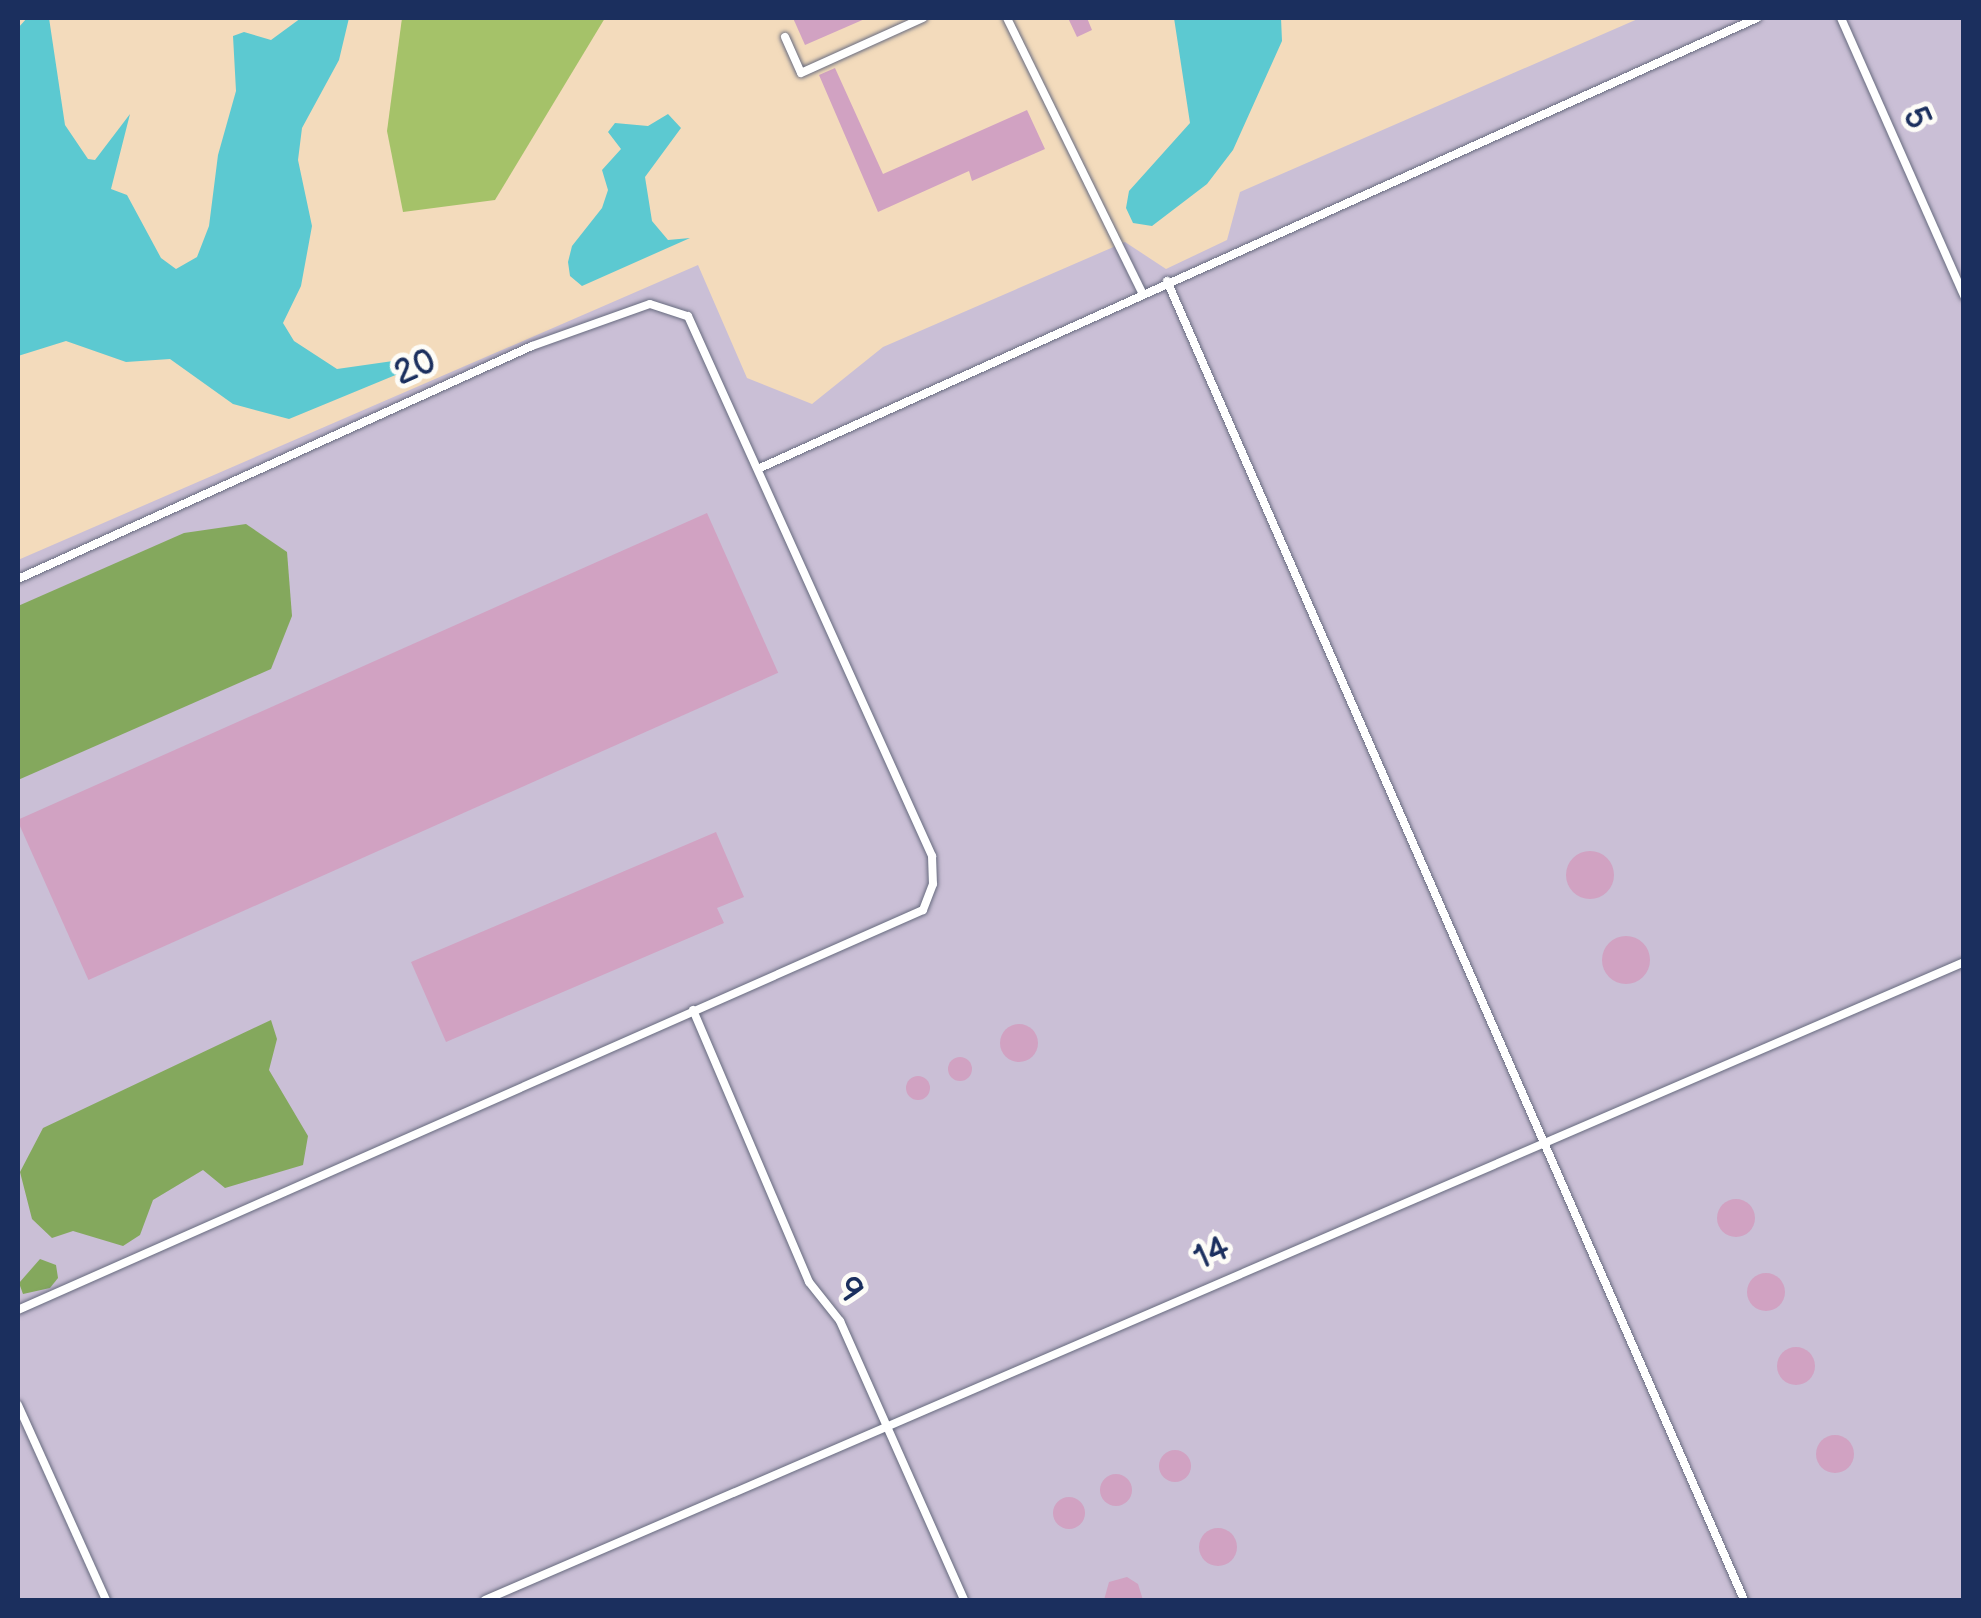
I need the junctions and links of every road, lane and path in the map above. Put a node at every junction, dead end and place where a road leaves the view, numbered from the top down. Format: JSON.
{"nodes":[{"id":1,"x":924,"y":18,"type":"edge"},
{"id":2,"x":1007,"y":18,"type":"edge"},
{"id":3,"x":1757,"y":18,"type":"edge"},
{"id":4,"x":1841,"y":18,"type":"edge"},
{"id":5,"x":785,"y":37,"type":"dead end"},
{"id":6,"x":1167,"y":282,"type":"junction"},
{"id":7,"x":1142,"y":292,"type":"junction"},
{"id":8,"x":1964,"y":296,"type":"edge"},
{"id":9,"x":760,"y":468,"type":"junction"},
{"id":10,"x":18,"y":579,"type":"edge"},
{"id":11,"x":1964,"y":962,"type":"edge"},
{"id":12,"x":693,"y":1010,"type":"junction"},
{"id":13,"x":1538,"y":1140,"type":"junction"},
{"id":14,"x":18,"y":1310,"type":"edge"},
{"id":15,"x":18,"y":1406,"type":"edge"},
{"id":16,"x":888,"y":1428,"type":"junction"},
{"id":17,"x":106,"y":1600,"type":"edge"},
{"id":18,"x":485,"y":1600,"type":"edge"},
{"id":19,"x":964,"y":1600,"type":"edge"},
{"id":20,"x":1744,"y":1600,"type":"edge"}],
"edges":[{"from":1,"to":5,"type":"lane"},
{"from":2,"to":7,"type":"lane"},
{"from":3,"to":6,"type":"lane"},
{"from":4,"to":8,"type":"lane","name":"5","number":"5"},
{"from":6,"to":7,"type":"lane"},
{"from":6,"to":13,"type":"lane"},
{"from":7,"to":9,"type":"lane"},
{"from":9,"to":10,"type":"lane","name":"20","number":"20"},
{"from":9,"to":12,"type":"lane","name":"20"},
{"from":11,"to":13,"type":"lane","name":"14","number":"14"},
{"from":12,"to":14,"type":"lane","name":"20"},
{"from":12,"to":16,"type":"lane","name":"9","number":"9"},
{"from":13,"to":16,"type":"lane","name":"14","number":"14"},
{"from":13,"to":20,"type":"lane"},
{"from":15,"to":17,"type":"lane"},
{"from":16,"to":18,"type":"lane","name":"14","number":"14"},
{"from":16,"to":19,"type":"lane","name":"9","number":"9"}]}
